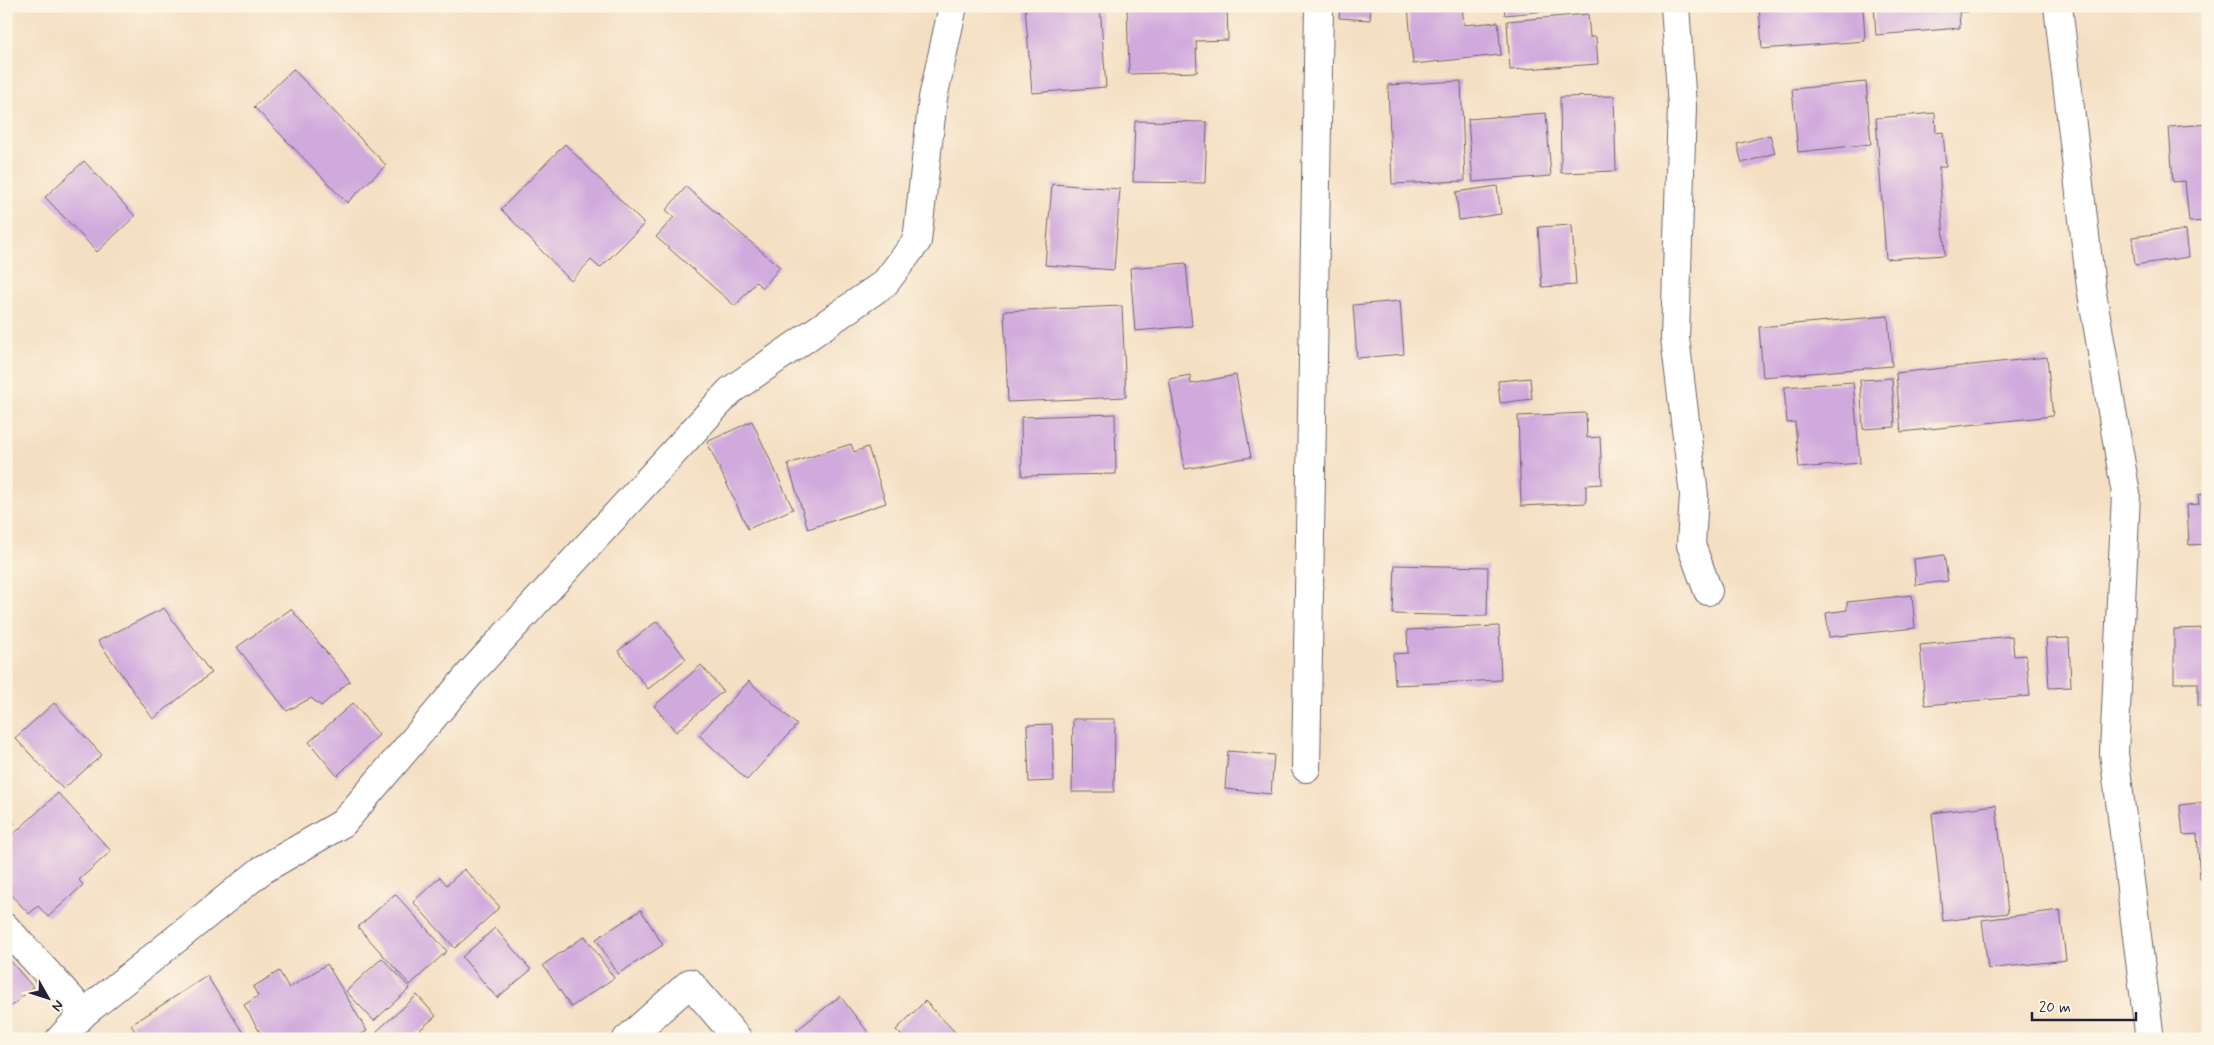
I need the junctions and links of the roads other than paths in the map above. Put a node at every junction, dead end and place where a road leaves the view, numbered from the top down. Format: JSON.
{"nodes":[{"id":1,"x":953,"y":6,"type":"edge"},
{"id":2,"x":1318,"y":6,"type":"edge"},
{"id":3,"x":1675,"y":6,"type":"edge"},
{"id":4,"x":2058,"y":6,"type":"edge"},
{"id":5,"x":1708,"y":590,"type":"dead end"},
{"id":6,"x":1306,"y":768,"type":"dead end"},
{"id":7,"x":6,"y":928,"type":"edge"},
{"id":8,"x":84,"y":1013,"type":"junction"},
{"id":9,"x":2149,"y":1032,"type":"dead end"},
{"id":10,"x":60,"y":1039,"type":"edge"},
{"id":11,"x":627,"y":1039,"type":"edge"},
{"id":12,"x":738,"y":1039,"type":"edge"}],
"edges":[{"from":1,"to":8,"type":"street"},
{"from":2,"to":6,"type":"street"},
{"from":3,"to":5,"type":"street"},
{"from":4,"to":9,"type":"street"},
{"from":7,"to":8,"type":"street"},
{"from":8,"to":10,"type":"street"},
{"from":11,"to":12,"type":"street"}]}
